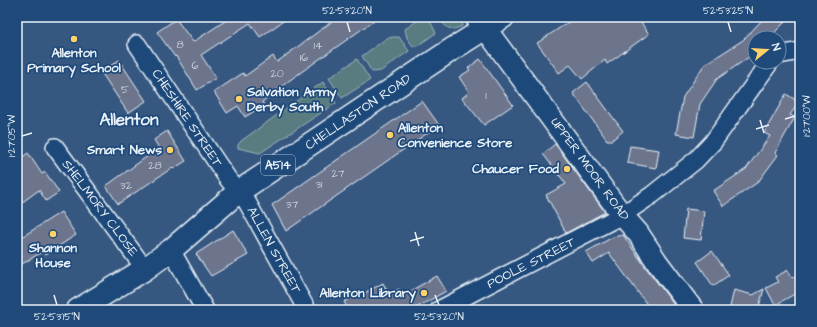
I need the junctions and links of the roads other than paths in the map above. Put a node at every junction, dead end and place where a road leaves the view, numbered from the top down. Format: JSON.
{"nodes":[{"id":1,"x":487,"y":21,"type":"edge"},
{"id":2,"x":137,"y":44,"type":"dead end"},
{"id":3,"x":800,"y":51,"type":"edge"},
{"id":4,"x":787,"y":53,"type":"edge"},
{"id":5,"x":764,"y":70,"type":"edge"},
{"id":6,"x":55,"y":147,"type":"dead end"},
{"id":7,"x":238,"y":192,"type":"junction"},
{"id":8,"x":622,"y":215,"type":"junction"},
{"id":9,"x":171,"y":250,"type":"junction"},
{"id":10,"x":145,"y":269,"type":"junction"},
{"id":11,"x":78,"y":310,"type":"edge"},
{"id":12,"x":205,"y":310,"type":"edge"},
{"id":13,"x":308,"y":310,"type":"edge"},
{"id":14,"x":439,"y":310,"type":"edge"},
{"id":15,"x":693,"y":310,"type":"edge"}],
"edges":[{"from":1,"to":7,"type":"main road","name":"CHELLASTON ROAD","number":"A514"},
{"from":1,"to":8,"type":"street","name":"UPPER MOOR ROAD"},
{"from":2,"to":7,"type":"street","name":"CHESHIRE STREET"},
{"from":3,"to":4,"type":"street"},
{"from":5,"to":8,"type":"street","name":"POOLE STREET"},
{"from":6,"to":10,"type":"street","name":"SHELMORY CLOSE"},
{"from":7,"to":9,"type":"main road","name":"CHELLASTON ROAD","number":"A514"},
{"from":7,"to":13,"type":"street","name":"ALLEN STREET"},
{"from":8,"to":14,"type":"street","name":"POOLE STREET"},
{"from":8,"to":15,"type":"street","name":"UPPER MOOR ROAD"},
{"from":9,"to":10,"type":"main road","name":"CHELLASTON ROAD","number":"A514"},
{"from":9,"to":12,"type":"street"},
{"from":10,"to":11,"type":"main road","name":"CHELLASTON ROAD","number":"A514"}]}
